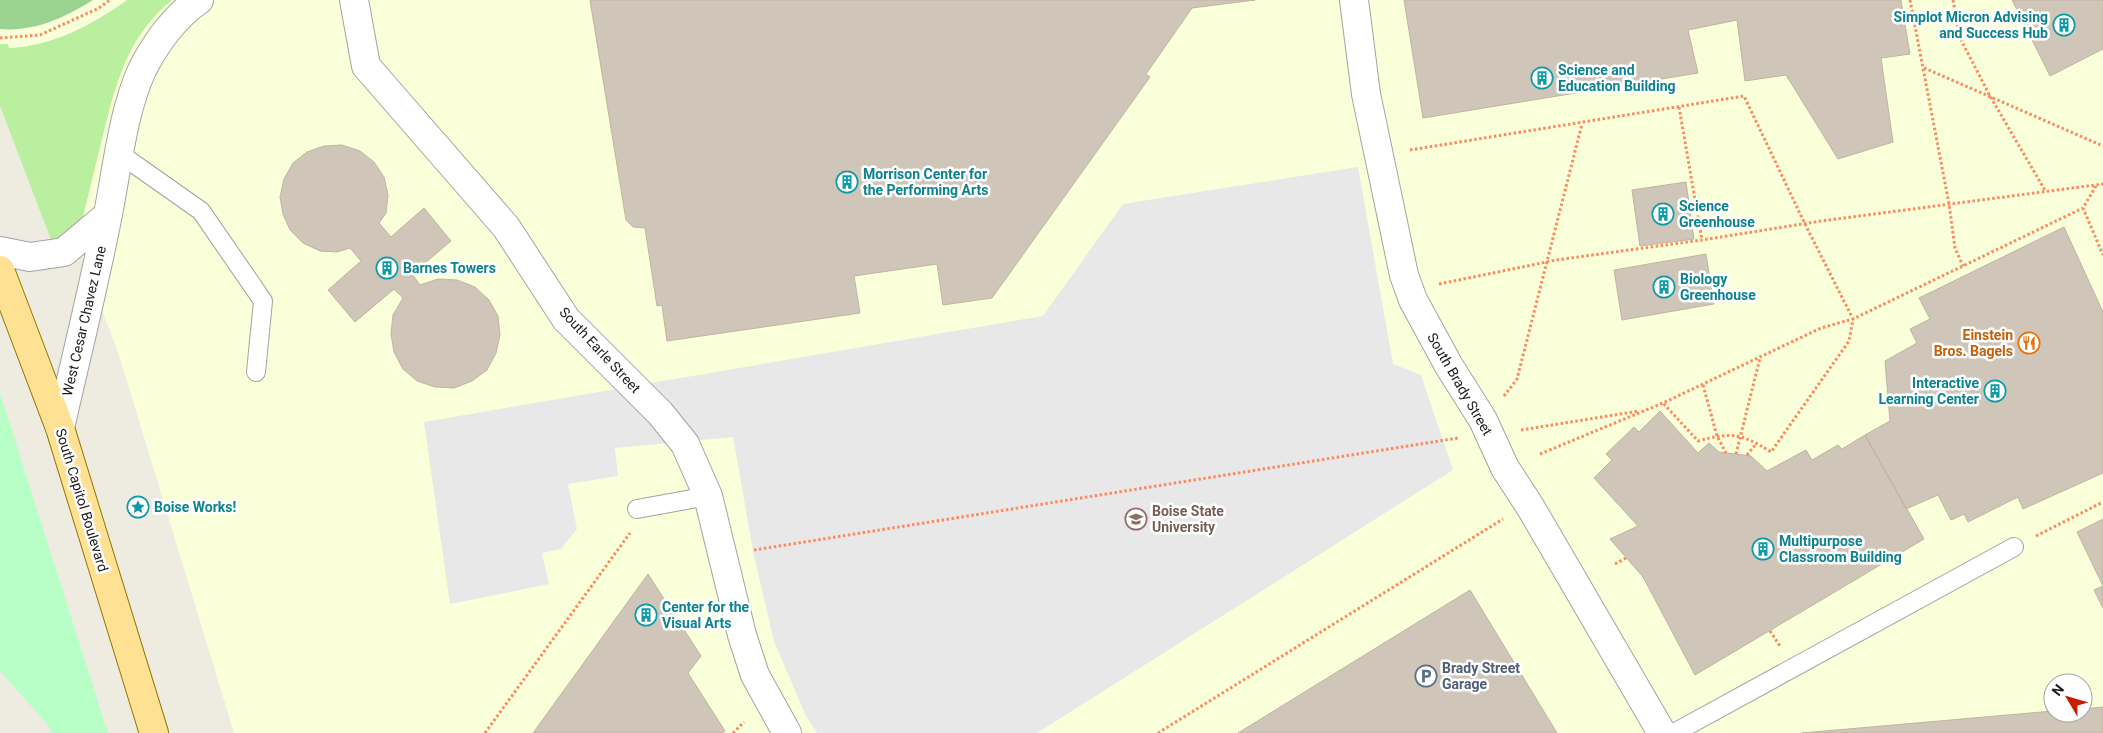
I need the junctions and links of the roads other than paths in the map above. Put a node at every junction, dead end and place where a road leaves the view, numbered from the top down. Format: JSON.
{"nodes":[{"id":1,"x":199,"y":0,"type":"edge"},
{"id":2,"x":354,"y":0,"type":"edge"},
{"id":3,"x":1354,"y":0,"type":"edge"},
{"id":4,"x":120,"y":154,"type":"junction"},
{"id":5,"x":108,"y":214,"type":"junction"},
{"id":6,"x":0,"y":251,"type":"edge"},
{"id":7,"x":0,"y":270,"type":"edge"},
{"id":8,"x":256,"y":372,"type":"dead end"},
{"id":9,"x":60,"y":428,"type":"junction"},
{"id":10,"x":708,"y":496,"type":"junction"},
{"id":11,"x":637,"y":509,"type":"dead end"},
{"id":12,"x":2014,"y":547,"type":"road end"},
{"id":13,"x":154,"y":733,"type":"edge"},
{"id":14,"x":787,"y":733,"type":"edge"},
{"id":15,"x":1662,"y":733,"type":"edge"},
{"id":16,"x":1674,"y":733,"type":"edge"}],
"edges":[{"from":1,"to":4,"type":"street","name":"West Cesar Chavez Lane"},
{"from":2,"to":10,"type":"street","name":"South Earle Street"},
{"from":3,"to":15,"type":"street","name":"South Brady Street"},
{"from":4,"to":5,"type":"street","name":"West Cesar Chavez Lane"},
{"from":4,"to":8,"type":"lane"},
{"from":5,"to":6,"type":"street","name":"West Cesar Chavez Lane"},
{"from":5,"to":9,"type":"street","name":"West Cesar Chavez Lane"},
{"from":7,"to":9,"type":"main road","name":"South Capitol Boulevard"},
{"from":9,"to":13,"type":"main road","name":"South Capitol Boulevard"},
{"from":10,"to":11,"type":"lane"},
{"from":10,"to":14,"type":"street","name":"South Earle Street"},
{"from":12,"to":16,"type":"lane"}]}
